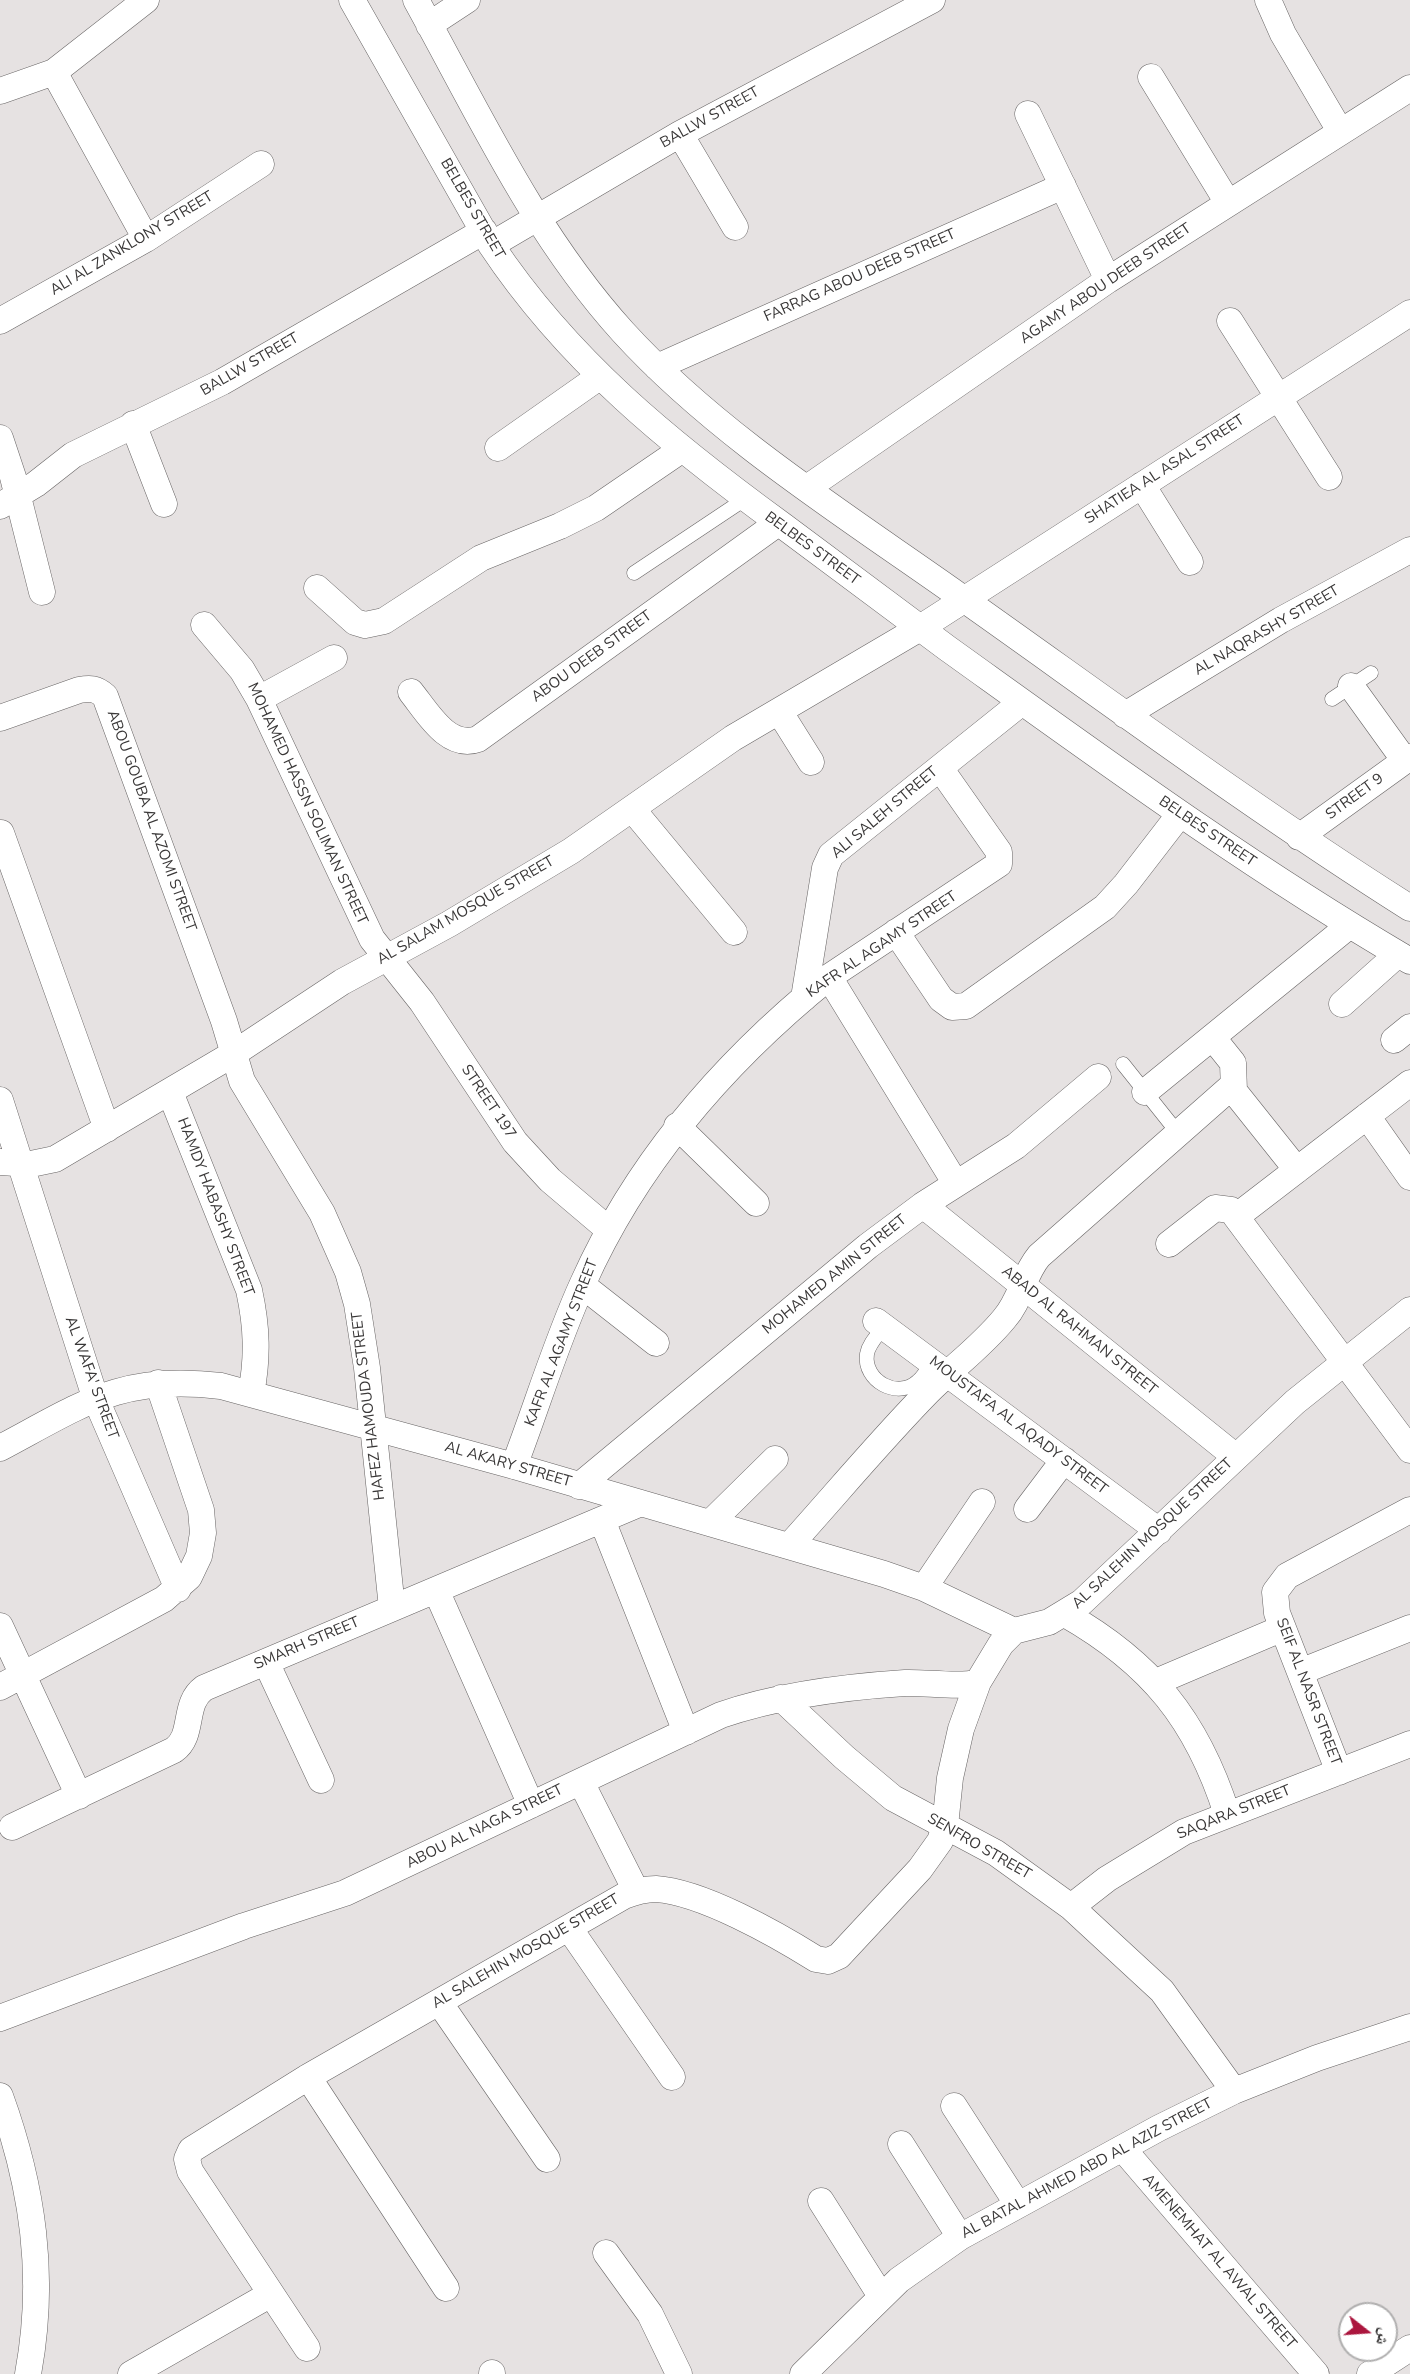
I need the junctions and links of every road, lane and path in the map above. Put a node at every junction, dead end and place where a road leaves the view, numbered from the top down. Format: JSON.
{"nodes":[{"id":1,"x":146,"y":0,"type":"edge"},
{"id":2,"x":352,"y":0,"type":"edge"},
{"id":3,"x":416,"y":0,"type":"edge"},
{"id":4,"x":467,"y":0,"type":"edge"},
{"id":5,"x":932,"y":0,"type":"edge"},
{"id":6,"x":1268,"y":0,"type":"edge"},
{"id":7,"x":429,"y":25,"type":"junction"},
{"id":8,"x":54,"y":72,"type":"junction"},
{"id":9,"x":1151,"y":76,"type":"dead end"},
{"id":10,"x":1410,"y":88,"type":"edge"},
{"id":11,"x":0,"y":91,"type":"edge"},
{"id":12,"x":1028,"y":114,"type":"dead end"},
{"id":13,"x":1340,"y":131,"type":"junction"},
{"id":14,"x":680,"y":134,"type":"junction"},
{"id":15,"x":261,"y":164,"type":"dead end"},
{"id":16,"x":1063,"y":186,"type":"junction"},
{"id":17,"x":1228,"y":203,"type":"junction"},
{"id":18,"x":537,"y":218,"type":"junction"},
{"id":19,"x":735,"y":227,"type":"dead end"},
{"id":20,"x":488,"y":238,"type":"junction"},
{"id":21,"x":146,"y":239,"type":"junction"},
{"id":22,"x":1108,"y":280,"type":"junction"},
{"id":23,"x":1410,"y":313,"type":"edge"},
{"id":24,"x":0,"y":321,"type":"edge"},
{"id":25,"x":1230,"y":321,"type":"dead end"},
{"id":26,"x":657,"y":367,"type":"junction"},
{"id":27,"x":599,"y":377,"type":"junction"},
{"id":28,"x":1278,"y":397,"type":"junction"},
{"id":29,"x":133,"y":424,"type":"junction"},
{"id":30,"x":0,"y":438,"type":"edge"},
{"id":31,"x":498,"y":448,"type":"dead end"},
{"id":32,"x":681,"y":450,"type":"junction"},
{"id":33,"x":1329,"y":477,"type":"dead end"},
{"id":34,"x":1142,"y":485,"type":"junction"},
{"id":35,"x":807,"y":488,"type":"junction"},
{"id":36,"x":745,"y":500,"type":"junction"},
{"id":37,"x":8,"y":501,"type":"edge"},
{"id":38,"x":164,"y":504,"type":"dead end"},
{"id":39,"x":778,"y":523,"type":"junction"},
{"id":40,"x":1410,"y":550,"type":"edge"},
{"id":41,"x":1190,"y":562,"type":"dead end"},
{"id":42,"x":634,"y":573,"type":"dead end"},
{"id":43,"x":317,"y":588,"type":"dead end"},
{"id":44,"x":42,"y":592,"type":"dead end"},
{"id":45,"x":964,"y":599,"type":"junction"},
{"id":46,"x":204,"y":625,"type":"dead end"},
{"id":47,"x":920,"y":628,"type":"junction"},
{"id":48,"x":334,"y":658,"type":"dead end"},
{"id":49,"x":1352,"y":686,"type":"dead end"},
{"id":50,"x":411,"y":692,"type":"dead end"},
{"id":51,"x":259,"y":699,"type":"junction"},
{"id":52,"x":1022,"y":702,"type":"junction"},
{"id":53,"x":780,"y":711,"type":"junction"},
{"id":54,"x":1125,"y":715,"type":"junction"},
{"id":55,"x":0,"y":718,"type":"edge"},
{"id":56,"x":1408,"y":759,"type":"edge"},
{"id":57,"x":811,"y":762,"type":"dead end"},
{"id":58,"x":940,"y":768,"type":"junction"},
{"id":59,"x":633,"y":810,"type":"junction"},
{"id":60,"x":1180,"y":814,"type":"junction"},
{"id":61,"x":1,"y":833,"type":"edge"},
{"id":62,"x":1299,"y":837,"type":"junction"},
{"id":63,"x":1410,"y":908,"type":"edge"},
{"id":64,"x":1350,"y":925,"type":"junction"},
{"id":65,"x":734,"y":932,"type":"dead end"},
{"id":66,"x":896,"y":932,"type":"junction"},
{"id":67,"x":385,"y":958,"type":"junction"},
{"id":68,"x":1404,"y":958,"type":"edge"},
{"id":69,"x":829,"y":977,"type":"junction"},
{"id":70,"x":804,"y":998,"type":"junction"},
{"id":71,"x":1342,"y":1004,"type":"dead end"},
{"id":72,"x":1213,"y":1038,"type":"junction"},
{"id":73,"x":233,"y":1054,"type":"junction"},
{"id":74,"x":1124,"y":1064,"type":"dead end"},
{"id":75,"x":1098,"y":1077,"type":"dead end"},
{"id":76,"x":1410,"y":1083,"type":"edge"},
{"id":77,"x":1232,"y":1086,"type":"junction"},
{"id":78,"x":170,"y":1092,"type":"junction"},
{"id":79,"x":1145,"y":1092,"type":"junction"},
{"id":80,"x":0,"y":1100,"type":"edge"},
{"id":81,"x":1367,"y":1116,"type":"junction"},
{"id":82,"x":677,"y":1126,"type":"junction"},
{"id":83,"x":107,"y":1129,"type":"junction"},
{"id":84,"x":1178,"y":1133,"type":"junction"},
{"id":85,"x":9,"y":1162,"type":"edge"},
{"id":86,"x":1297,"y":1170,"type":"junction"},
{"id":87,"x":1410,"y":1178,"type":"edge"},
{"id":88,"x":957,"y":1184,"type":"junction"},
{"id":89,"x":756,"y":1203,"type":"dead end"},
{"id":90,"x":923,"y":1205,"type":"junction"},
{"id":91,"x":1237,"y":1216,"type":"junction"},
{"id":92,"x":609,"y":1230,"type":"junction"},
{"id":93,"x":1169,"y":1244,"type":"dead end"},
{"id":94,"x":582,"y":1286,"type":"junction"},
{"id":95,"x":1021,"y":1286,"type":"junction"},
{"id":96,"x":1410,"y":1310,"type":"edge"},
{"id":97,"x":880,"y":1324,"type":"joint"},
{"id":98,"x":656,"y":1343,"type":"dead end"},
{"id":99,"x":1344,"y":1361,"type":"junction"},
{"id":100,"x":940,"y":1368,"type":"junction"},
{"id":101,"x":158,"y":1383,"type":"junction"},
{"id":102,"x":251,"y":1394,"type":"junction"},
{"id":103,"x":95,"y":1397,"type":"junction"},
{"id":104,"x":373,"y":1427,"type":"junction"},
{"id":105,"x":0,"y":1448,"type":"edge"},
{"id":106,"x":1410,"y":1450,"type":"edge"},
{"id":107,"x":1236,"y":1456,"type":"junction"},
{"id":108,"x":775,"y":1459,"type":"dead end"},
{"id":109,"x":1064,"y":1460,"type":"junction"},
{"id":110,"x":514,"y":1467,"type":"junction"},
{"id":111,"x":579,"y":1486,"type":"junction"},
{"id":112,"x":982,"y":1502,"type":"dead end"},
{"id":113,"x":641,"y":1503,"type":"junction"},
{"id":114,"x":1028,"y":1509,"type":"dead end"},
{"id":115,"x":1410,"y":1510,"type":"edge"},
{"id":116,"x":602,"y":1520,"type":"junction"},
{"id":117,"x":710,"y":1523,"type":"junction"},
{"id":118,"x":1159,"y":1530,"type":"junction"},
{"id":119,"x":790,"y":1545,"type":"junction"},
{"id":120,"x":924,"y":1588,"type":"junction"},
{"id":121,"x":178,"y":1589,"type":"junction"},
{"id":122,"x":436,"y":1590,"type":"junction"},
{"id":123,"x":392,"y":1608,"type":"junction"},
{"id":124,"x":1065,"y":1614,"type":"junction"},
{"id":125,"x":0,"y":1626,"type":"edge"},
{"id":126,"x":1283,"y":1628,"type":"junction"},
{"id":127,"x":1410,"y":1628,"type":"edge"},
{"id":128,"x":1014,"y":1631,"type":"junction"},
{"id":129,"x":266,"y":1662,"type":"junction"},
{"id":130,"x":1300,"y":1672,"type":"junction"},
{"id":131,"x":23,"y":1675,"type":"junction"},
{"id":132,"x":978,"y":1682,"type":"junction"},
{"id":133,"x":1156,"y":1682,"type":"junction"},
{"id":134,"x":0,"y":1687,"type":"edge"},
{"id":135,"x":781,"y":1698,"type":"junction"},
{"id":136,"x":686,"y":1732,"type":"junction"},
{"id":137,"x":1410,"y":1744,"type":"edge"},
{"id":138,"x":1339,"y":1772,"type":"junction"},
{"id":139,"x":321,"y":1780,"type":"dead end"},
{"id":140,"x":581,"y":1782,"type":"junction"},
{"id":141,"x":79,"y":1796,"type":"junction"},
{"id":142,"x":531,"y":1805,"type":"junction"},
{"id":143,"x":1227,"y":1814,"type":"junction"},
{"id":144,"x":945,"y":1826,"type":"junction"},
{"id":145,"x":12,"y":1827,"type":"dead end"},
{"id":146,"x":636,"y":1892,"type":"junction"},
{"id":147,"x":1071,"y":1907,"type":"junction"},
{"id":148,"x":569,"y":1928,"type":"junction"},
{"id":149,"x":439,"y":2002,"type":"junction"},
{"id":150,"x":0,"y":2019,"type":"edge"},
{"id":151,"x":1410,"y":2027,"type":"edge"},
{"id":152,"x":308,"y":2077,"type":"junction"},
{"id":153,"x":672,"y":2077,"type":"dead end"},
{"id":154,"x":1234,"y":2091,"type":"junction"},
{"id":155,"x":0,"y":2096,"type":"edge"},
{"id":156,"x":954,"y":2106,"type":"dead end"},
{"id":157,"x":901,"y":2144,"type":"dead end"},
{"id":158,"x":1122,"y":2149,"type":"junction"},
{"id":159,"x":547,"y":2159,"type":"dead end"},
{"id":160,"x":821,"y":2201,"type":"dead end"},
{"id":161,"x":1018,"y":2205,"type":"junction"},
{"id":162,"x":960,"y":2237,"type":"junction"},
{"id":163,"x":606,"y":2253,"type":"dead end"},
{"id":164,"x":446,"y":2288,"type":"dead end"},
{"id":165,"x":271,"y":2294,"type":"junction"},
{"id":166,"x":881,"y":2296,"type":"junction"},
{"id":167,"x":307,"y":2348,"type":"dead end"},
{"id":168,"x":1410,"y":2348,"type":"edge"},
{"id":169,"x":28,"y":2374,"type":"edge"},
{"id":170,"x":130,"y":2374,"type":"edge"},
{"id":171,"x":679,"y":2374,"type":"edge"},
{"id":172,"x":803,"y":2374,"type":"edge"},
{"id":173,"x":1316,"y":2374,"type":"edge"},
{"id":174,"x":1370,"y":2374,"type":"edge"}],
"edges":[{"from":1,"to":8,"type":"street"},
{"from":2,"to":20,"type":"street","name":"BELBES STREET"},
{"from":3,"to":7,"type":"street"},
{"from":4,"to":7,"type":"street"},
{"from":5,"to":14,"type":"street","name":"BALLW STREET"},
{"from":6,"to":13,"type":"street"},
{"from":7,"to":18,"type":"street"},
{"from":8,"to":11,"type":"street"},
{"from":8,"to":21,"type":"street"},
{"from":9,"to":17,"type":"street"},
{"from":10,"to":13,"type":"street","name":"AGAMY ABOU DEEB STREET"},
{"from":12,"to":16,"type":"street"},
{"from":13,"to":17,"type":"street","name":"AGAMY ABOU DEEB STREET"},
{"from":14,"to":18,"type":"street","name":"BALLW STREET"},
{"from":14,"to":19,"type":"street"},
{"from":15,"to":21,"type":"street","name":"ALI AL ZANKLONY STREET"},
{"from":16,"to":22,"type":"street"},
{"from":16,"to":26,"type":"street","name":"FARRAG ABOU DEEB STREET"},
{"from":17,"to":22,"type":"street","name":"AGAMY ABOU DEEB STREET"},
{"from":18,"to":20,"type":"street","name":"BALLW STREET"},
{"from":18,"to":26,"type":"street"},
{"from":20,"to":27,"type":"street","name":"BELBES STREET"},
{"from":20,"to":29,"type":"street","name":"BALLW STREET"},
{"from":21,"to":24,"type":"street","name":"ALI AL ZANKLONY STREET"},
{"from":22,"to":35,"type":"street","name":"AGAMY ABOU DEEB STREET"},
{"from":23,"to":28,"type":"street","name":"SHATIEA AL ASAL STREET"},
{"from":25,"to":28,"type":"street"},
{"from":26,"to":35,"type":"street"},
{"from":27,"to":31,"type":"street"},
{"from":27,"to":32,"type":"street","name":"BELBES STREET"},
{"from":28,"to":33,"type":"street"},
{"from":28,"to":34,"type":"street","name":"SHATIEA AL ASAL STREET"},
{"from":29,"to":37,"type":"street","name":"BALLW STREET"},
{"from":29,"to":38,"type":"street"},
{"from":30,"to":37,"type":"street"},
{"from":32,"to":36,"type":"street","name":"BELBES STREET"},
{"from":32,"to":43,"type":"street"},
{"from":34,"to":41,"type":"street"},
{"from":34,"to":45,"type":"street","name":"SHATIEA AL ASAL STREET"},
{"from":35,"to":45,"type":"street"},
{"from":36,"to":39,"type":"street","name":"BELBES STREET"},
{"from":36,"to":42,"type":"lane"},
{"from":37,"to":44,"type":"street"},
{"from":39,"to":47,"type":"street","name":"BELBES STREET"},
{"from":39,"to":50,"type":"street","name":"ABOU DEEB STREET"},
{"from":40,"to":54,"type":"street","name":"AL NAQRASHY STREET"},
{"from":45,"to":47,"type":"street","name":"SHATIEA AL ASAL STREET"},
{"from":45,"to":54,"type":"street"},
{"from":46,"to":51,"type":"street","name":"MOHAMED HASSN SOLIMAN STREET"},
{"from":47,"to":52,"type":"street","name":"BELBES STREET"},
{"from":47,"to":53,"type":"street","name":"AL SALAM MOSQUE STREET"},
{"from":48,"to":51,"type":"street"},
{"from":49,"to":56,"type":"street"},
{"from":51,"to":67,"type":"street","name":"MOHAMED HASSN SOLIMAN STREET"},
{"from":52,"to":58,"type":"street","name":"ALI SALEH STREET"},
{"from":52,"to":60,"type":"street","name":"BELBES STREET"},
{"from":53,"to":57,"type":"street"},
{"from":53,"to":59,"type":"street","name":"AL SALAM MOSQUE STREET"},
{"from":54,"to":62,"type":"street"},
{"from":55,"to":73,"type":"street","name":"ABOU GOUBA AL AZOMI STREET"},
{"from":56,"to":62,"type":"street","name":"STREET 9"},
{"from":58,"to":66,"type":"street","name":"KAFR AL AGAMY STREET"},
{"from":58,"to":70,"type":"street","name":"ALI SALEH STREET"},
{"from":59,"to":65,"type":"street"},
{"from":59,"to":67,"type":"street","name":"AL SALAM MOSQUE STREET"},
{"from":60,"to":64,"type":"street","name":"BELBES STREET"},
{"from":60,"to":66,"type":"street"},
{"from":61,"to":83,"type":"street"},
{"from":62,"to":63,"type":"street"},
{"from":64,"to":68,"type":"street","name":"BELBES STREET"},
{"from":64,"to":72,"type":"street"},
{"from":66,"to":69,"type":"street","name":"KAFR AL AGAMY STREET"},
{"from":67,"to":73,"type":"street","name":"AL SALAM MOSQUE STREET"},
{"from":67,"to":92,"type":"street","name":"STREET 197"},
{"from":68,"to":71,"type":"street"},
{"from":69,"to":70,"type":"street","name":"KAFR AL AGAMY STREET"},
{"from":69,"to":88,"type":"street"},
{"from":70,"to":82,"type":"street","name":"KAFR AL AGAMY STREET"},
{"from":72,"to":77,"type":"street"},
{"from":72,"to":79,"type":"street"},
{"from":73,"to":78,"type":"street","name":"AL SALAM MOSQUE STREET"},
{"from":73,"to":104,"type":"street","name":"HAFEZ HAMOUDA STREET"},
{"from":74,"to":79,"type":"lane"},
{"from":75,"to":88,"type":"street","name":"MOHAMED AMIN STREET"},
{"from":76,"to":81,"type":"street"},
{"from":77,"to":84,"type":"street"},
{"from":77,"to":86,"type":"street"},
{"from":78,"to":83,"type":"street","name":"AL SALAM MOSQUE STREET"},
{"from":78,"to":102,"type":"street","name":"HAMDY HABASHY STREET"},
{"from":79,"to":84,"type":"lane"},
{"from":80,"to":85,"type":"street","name":"AL WAFA' STREET"},
{"from":81,"to":86,"type":"street"},
{"from":81,"to":87,"type":"street"},
{"from":82,"to":89,"type":"street"},
{"from":82,"to":92,"type":"street","name":"KAFR AL AGAMY STREET"},
{"from":83,"to":85,"type":"street","name":"AL SALAM MOSQUE STREET"},
{"from":84,"to":95,"type":"street"},
{"from":85,"to":103,"type":"street","name":"AL WAFA' STREET"},
{"from":86,"to":91,"type":"street"},
{"from":88,"to":90,"type":"street","name":"MOHAMED AMIN STREET"},
{"from":90,"to":95,"type":"street","name":"ABAD AL RAHMAN STREET"},
{"from":90,"to":111,"type":"street","name":"MOHAMED AMIN STREET"},
{"from":91,"to":93,"type":"street"},
{"from":91,"to":99,"type":"street"},
{"from":92,"to":94,"type":"street","name":"KAFR AL AGAMY STREET"},
{"from":94,"to":98,"type":"street"},
{"from":94,"to":110,"type":"street","name":"KAFR AL AGAMY STREET"},
{"from":95,"to":100,"type":"street"},
{"from":95,"to":107,"type":"street","name":"ABAD AL RAHMAN STREET"},
{"from":96,"to":99,"type":"street","name":"AL SALEHIN MOSQUE STREET"},
{"from":97,"to":100,"type":"street","name":"MOUSTAFA AL AQADY STREET"},
{"from":97,"to":100,"type":"lane"},
{"from":99,"to":106,"type":"street"},
{"from":99,"to":107,"type":"street","name":"AL SALEHIN MOSQUE STREET"},
{"from":100,"to":109,"type":"street","name":"MOUSTAFA AL AQADY STREET"},
{"from":100,"to":119,"type":"street"},
{"from":101,"to":102,"type":"street","name":"AL AKARY STREET"},
{"from":101,"to":103,"type":"street","name":"AL AKARY STREET"},
{"from":101,"to":121,"type":"street"},
{"from":102,"to":104,"type":"street","name":"AL AKARY STREET"},
{"from":103,"to":105,"type":"street","name":"AL AKARY STREET"},
{"from":103,"to":121,"type":"street","name":"AL WAFA' STREET"},
{"from":104,"to":110,"type":"street","name":"AL AKARY STREET"},
{"from":104,"to":123,"type":"street","name":"HAFEZ HAMOUDA STREET"},
{"from":107,"to":118,"type":"street","name":"AL SALEHIN MOSQUE STREET"},
{"from":108,"to":117,"type":"street"},
{"from":109,"to":114,"type":"street"},
{"from":109,"to":118,"type":"street","name":"MOUSTAFA AL AQADY STREET"},
{"from":110,"to":111,"type":"street","name":"AL AKARY STREET"},
{"from":111,"to":113,"type":"street","name":"AL AKARY STREET"},
{"from":112,"to":120,"type":"street"},
{"from":113,"to":116,"type":"street","name":"SMARH STREET"},
{"from":113,"to":117,"type":"street","name":"AL AKARY STREET"},
{"from":115,"to":126,"type":"street","name":"SEIF AL NASR STREET"},
{"from":116,"to":122,"type":"street","name":"SMARH STREET"},
{"from":116,"to":136,"type":"street"},
{"from":117,"to":119,"type":"street","name":"AL AKARY STREET"},
{"from":118,"to":124,"type":"street","name":"AL SALEHIN MOSQUE STREET"},
{"from":119,"to":120,"type":"street","name":"AL AKARY STREET"},
{"from":120,"to":128,"type":"street","name":"AL AKARY STREET"},
{"from":121,"to":131,"type":"street"},
{"from":122,"to":123,"type":"street","name":"SMARH STREET"},
{"from":122,"to":142,"type":"street"},
{"from":123,"to":129,"type":"street","name":"SMARH STREET"},
{"from":124,"to":128,"type":"street","name":"AL SALEHIN MOSQUE STREET"},
{"from":124,"to":133,"type":"street"},
{"from":125,"to":131,"type":"street"},
{"from":126,"to":130,"type":"street","name":"SEIF AL NASR STREET"},
{"from":126,"to":133,"type":"street"},
{"from":127,"to":130,"type":"street"},
{"from":128,"to":132,"type":"street","name":"AL SALEHIN MOSQUE STREET"},
{"from":129,"to":139,"type":"street"},
{"from":129,"to":141,"type":"street","name":"SMARH STREET"},
{"from":130,"to":138,"type":"street","name":"SEIF AL NASR STREET"},
{"from":131,"to":134,"type":"street"},
{"from":131,"to":141,"type":"street"},
{"from":132,"to":135,"type":"street","name":"ABOU AL NAGA STREET"},
{"from":132,"to":144,"type":"street","name":"AL SALEHIN MOSQUE STREET"},
{"from":133,"to":143,"type":"street"},
{"from":135,"to":136,"type":"street","name":"ABOU AL NAGA STREET"},
{"from":135,"to":144,"type":"street","name":"SENFRO STREET"},
{"from":136,"to":140,"type":"street","name":"ABOU AL NAGA STREET"},
{"from":137,"to":138,"type":"street","name":"SAQARA STREET"},
{"from":138,"to":143,"type":"street","name":"SAQARA STREET"},
{"from":140,"to":142,"type":"street","name":"ABOU AL NAGA STREET"},
{"from":140,"to":146,"type":"street"},
{"from":141,"to":145,"type":"street","name":"SMARH STREET"},
{"from":142,"to":150,"type":"street","name":"ABOU AL NAGA STREET"},
{"from":143,"to":147,"type":"street","name":"SAQARA STREET"},
{"from":144,"to":146,"type":"street","name":"AL SALEHIN MOSQUE STREET"},
{"from":144,"to":147,"type":"street","name":"SENFRO STREET"},
{"from":146,"to":148,"type":"street","name":"AL SALEHIN MOSQUE STREET"},
{"from":147,"to":154,"type":"street","name":"SENFRO STREET"},
{"from":148,"to":149,"type":"street","name":"AL SALEHIN MOSQUE STREET"},
{"from":148,"to":153,"type":"street"},
{"from":149,"to":152,"type":"street","name":"AL SALEHIN MOSQUE STREET"},
{"from":149,"to":159,"type":"street"},
{"from":151,"to":154,"type":"street","name":"AL BATAL AHMED ABD AL AZIZ STREET"},
{"from":152,"to":164,"type":"street"},
{"from":152,"to":165,"type":"street","name":"AL SALEHIN MOSQUE STREET"},
{"from":154,"to":158,"type":"street","name":"AL BATAL AHMED ABD AL AZIZ STREET"},
{"from":155,"to":169,"type":"street"},
{"from":156,"to":161,"type":"street"},
{"from":157,"to":162,"type":"street"},
{"from":158,"to":161,"type":"street","name":"AL BATAL AHMED ABD AL AZIZ STREET"},
{"from":158,"to":173,"type":"street","name":"AMENEMHAT AL AWAL STREET"},
{"from":160,"to":166,"type":"street"},
{"from":161,"to":162,"type":"street","name":"AL BATAL AHMED ABD AL AZIZ STREET"},
{"from":162,"to":166,"type":"street","name":"AL BATAL AHMED ABD AL AZIZ STREET"},
{"from":163,"to":171,"type":"street"},
{"from":165,"to":167,"type":"street"},
{"from":165,"to":170,"type":"street"},
{"from":166,"to":172,"type":"street","name":"AL BATAL AHMED ABD AL AZIZ STREET"},
{"from":168,"to":174,"type":"street"}]}
